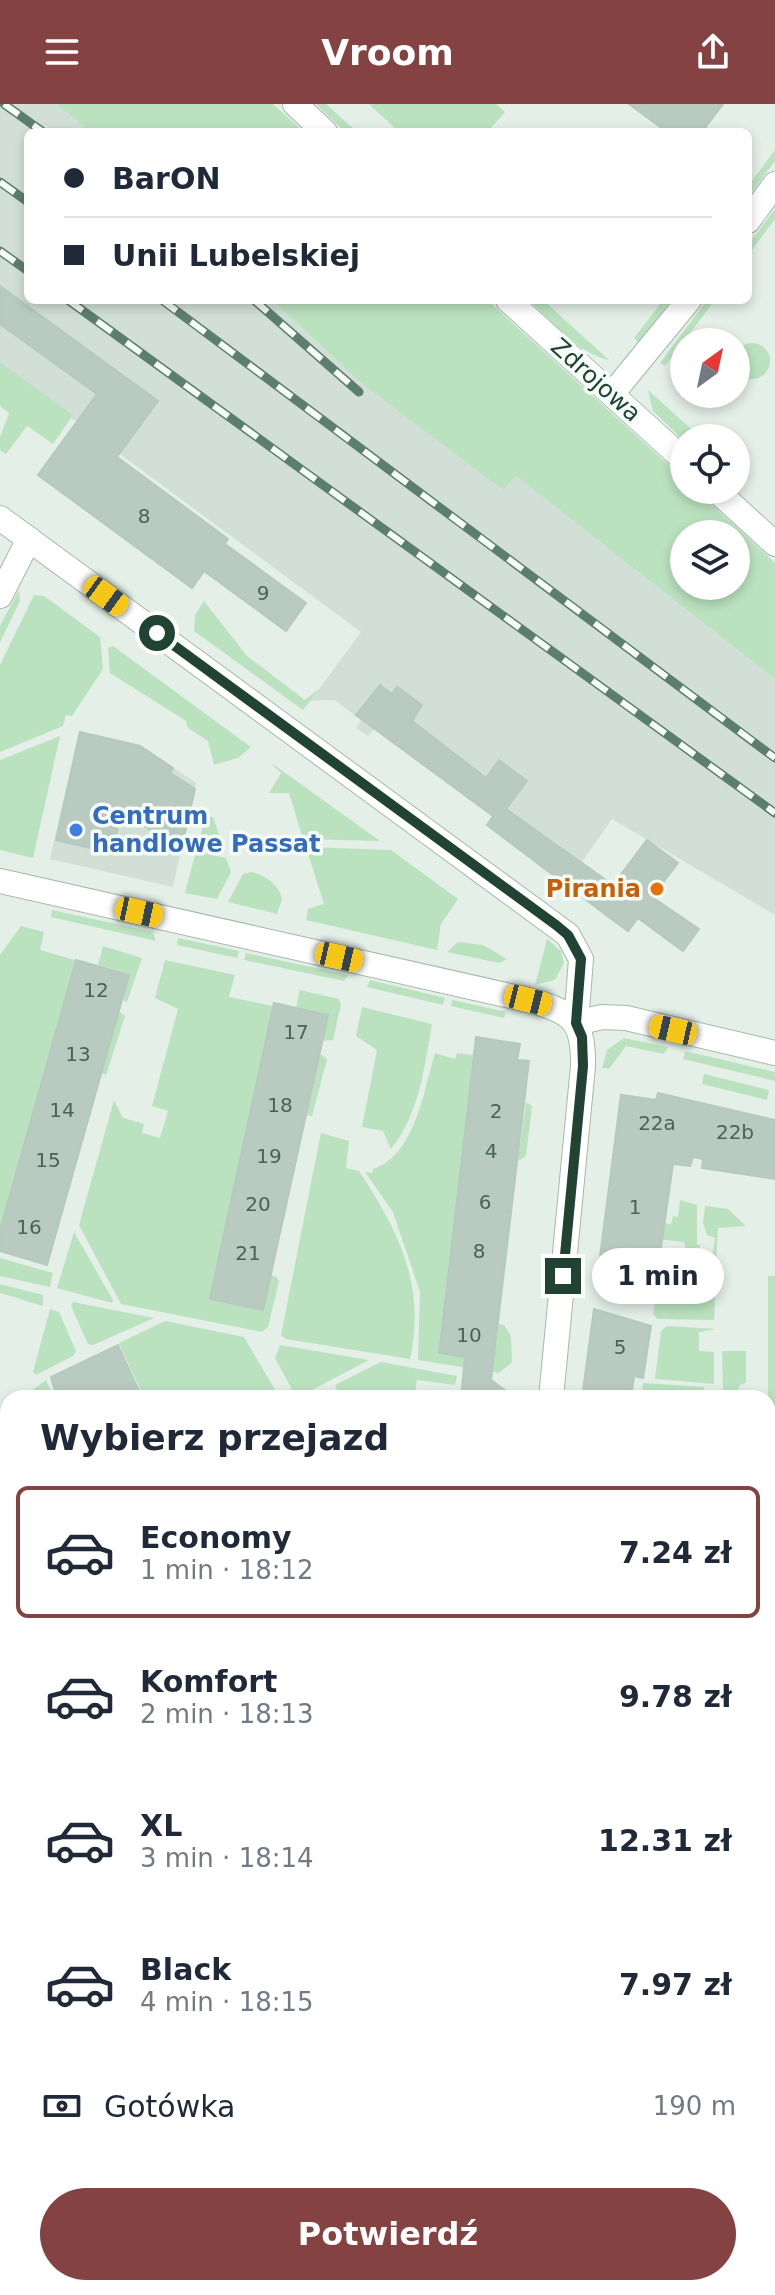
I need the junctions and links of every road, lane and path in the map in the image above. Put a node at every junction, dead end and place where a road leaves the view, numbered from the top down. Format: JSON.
{"nodes":[{"id":1,"x":295,"y":104,"type":"edge"},
{"id":2,"x":321,"y":128,"type":"edge"},
{"id":3,"x":775,"y":184,"type":"edge"},
{"id":4,"x":752,"y":216,"type":"edge"},
{"id":5,"x":512,"y":304,"type":"edge"},
{"id":6,"x":686,"y":304,"type":"edge"},
{"id":7,"x":612,"y":394,"type":"junction"},
{"id":8,"x":670,"y":447,"type":"edge"},
{"id":9,"x":731,"y":504,"type":"edge"},
{"id":10,"x":0,"y":518,"type":"edge"},
{"id":11,"x":29,"y":539,"type":"junction"},
{"id":12,"x":775,"y":544,"type":"edge"},
{"id":13,"x":0,"y":596,"type":"edge"},
{"id":14,"x":0,"y":881,"type":"edge"},
{"id":15,"x":576,"y":1023,"type":"junction"},
{"id":16,"x":775,"y":1053,"type":"edge"},
{"id":17,"x":552,"y":1390,"type":"edge"}],
"edges":[{"from":1,"to":2,"type":"street"},
{"from":3,"to":4,"type":"street"},
{"from":5,"to":7,"type":"street","name":"Zdrojowa"},
{"from":6,"to":7,"type":"street"},
{"from":7,"to":8,"type":"street","name":"Zdrojowa"},
{"from":9,"to":12,"type":"street"},
{"from":10,"to":11,"type":"street"},
{"from":11,"to":13,"type":"street"},
{"from":11,"to":15,"type":"street"},
{"from":14,"to":15,"type":"street"},
{"from":15,"to":16,"type":"street"},
{"from":15,"to":17,"type":"street"}]}
